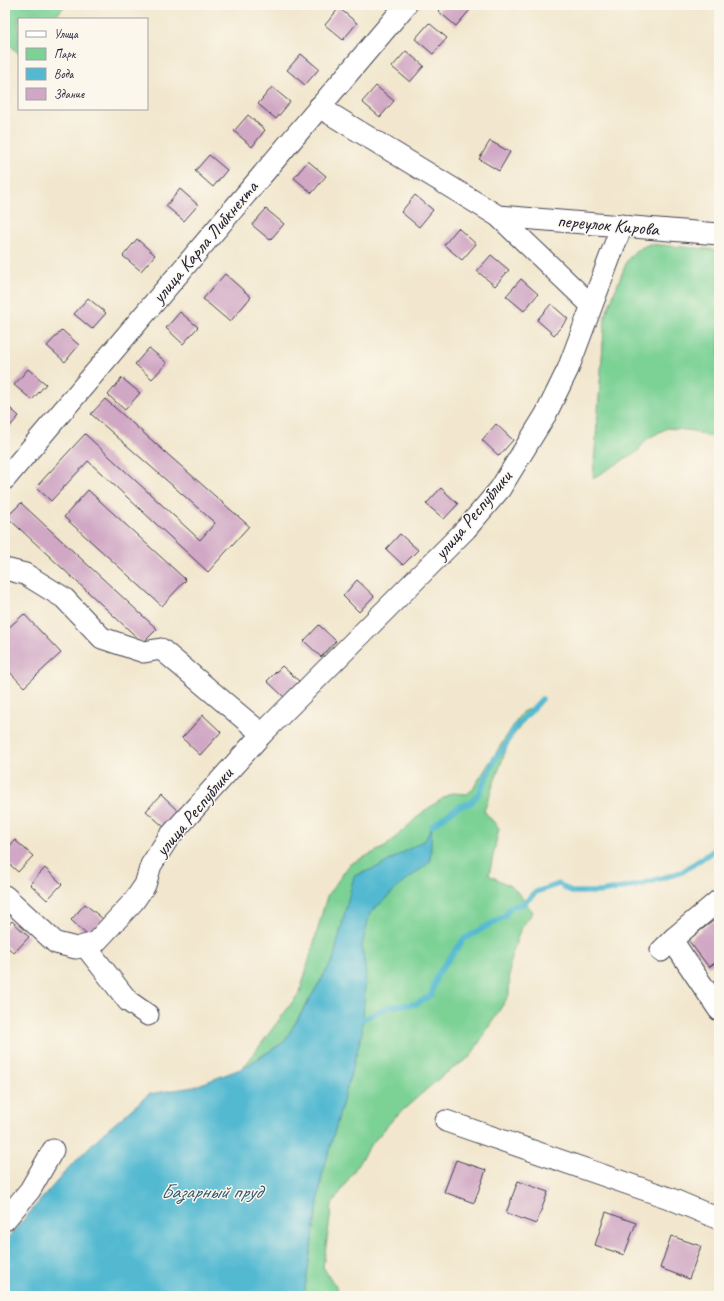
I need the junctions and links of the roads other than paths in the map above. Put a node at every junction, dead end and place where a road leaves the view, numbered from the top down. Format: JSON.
{"nodes":[{"id":1,"x":406,"y":5,"type":"edge"},
{"id":2,"x":319,"y":107,"type":"junction"},
{"id":3,"x":498,"y":216,"type":"junction"},
{"id":4,"x":622,"y":225,"type":"junction"},
{"id":5,"x":719,"y":234,"type":"edge"},
{"id":6,"x":591,"y":305,"type":"junction"},
{"id":7,"x":5,"y":479,"type":"edge"},
{"id":8,"x":5,"y":569,"type":"edge"},
{"id":9,"x":262,"y":734,"type":"junction"},
{"id":10,"x":5,"y":896,"type":"edge"},
{"id":11,"x":719,"y":900,"type":"edge"},
{"id":12,"x":86,"y":947,"type":"junction"},
{"id":13,"x":719,"y":1010,"type":"edge"},
{"id":14,"x":148,"y":1015,"type":"dead end"},
{"id":15,"x":446,"y":1121,"type":"dead end"},
{"id":16,"x":53,"y":1150,"type":"dead end"},
{"id":17,"x":719,"y":1219,"type":"edge"},
{"id":18,"x":5,"y":1220,"type":"edge"}],
"edges":[{"from":1,"to":2,"type":"street","name":"улица Карла Либкнехта"},
{"from":2,"to":3,"type":"street","name":"переулок Кирова"},
{"from":2,"to":7,"type":"street","name":"улица Карла Либкнехта"},
{"from":3,"to":4,"type":"street","name":"переулок Кирова"},
{"from":3,"to":6,"type":"street","name":"переулок Кирова"},
{"from":4,"to":5,"type":"street","name":"переулок Кирова"},
{"from":4,"to":6,"type":"street","name":"улица Республики"},
{"from":6,"to":9,"type":"street","name":"улица Республики"},
{"from":8,"to":9,"type":"street"},
{"from":9,"to":12,"type":"street","name":"улица Республики"},
{"from":10,"to":12,"type":"street"},
{"from":11,"to":13,"type":"street"},
{"from":12,"to":14,"type":"street"},
{"from":15,"to":17,"type":"street"},
{"from":16,"to":18,"type":"street"}]}
